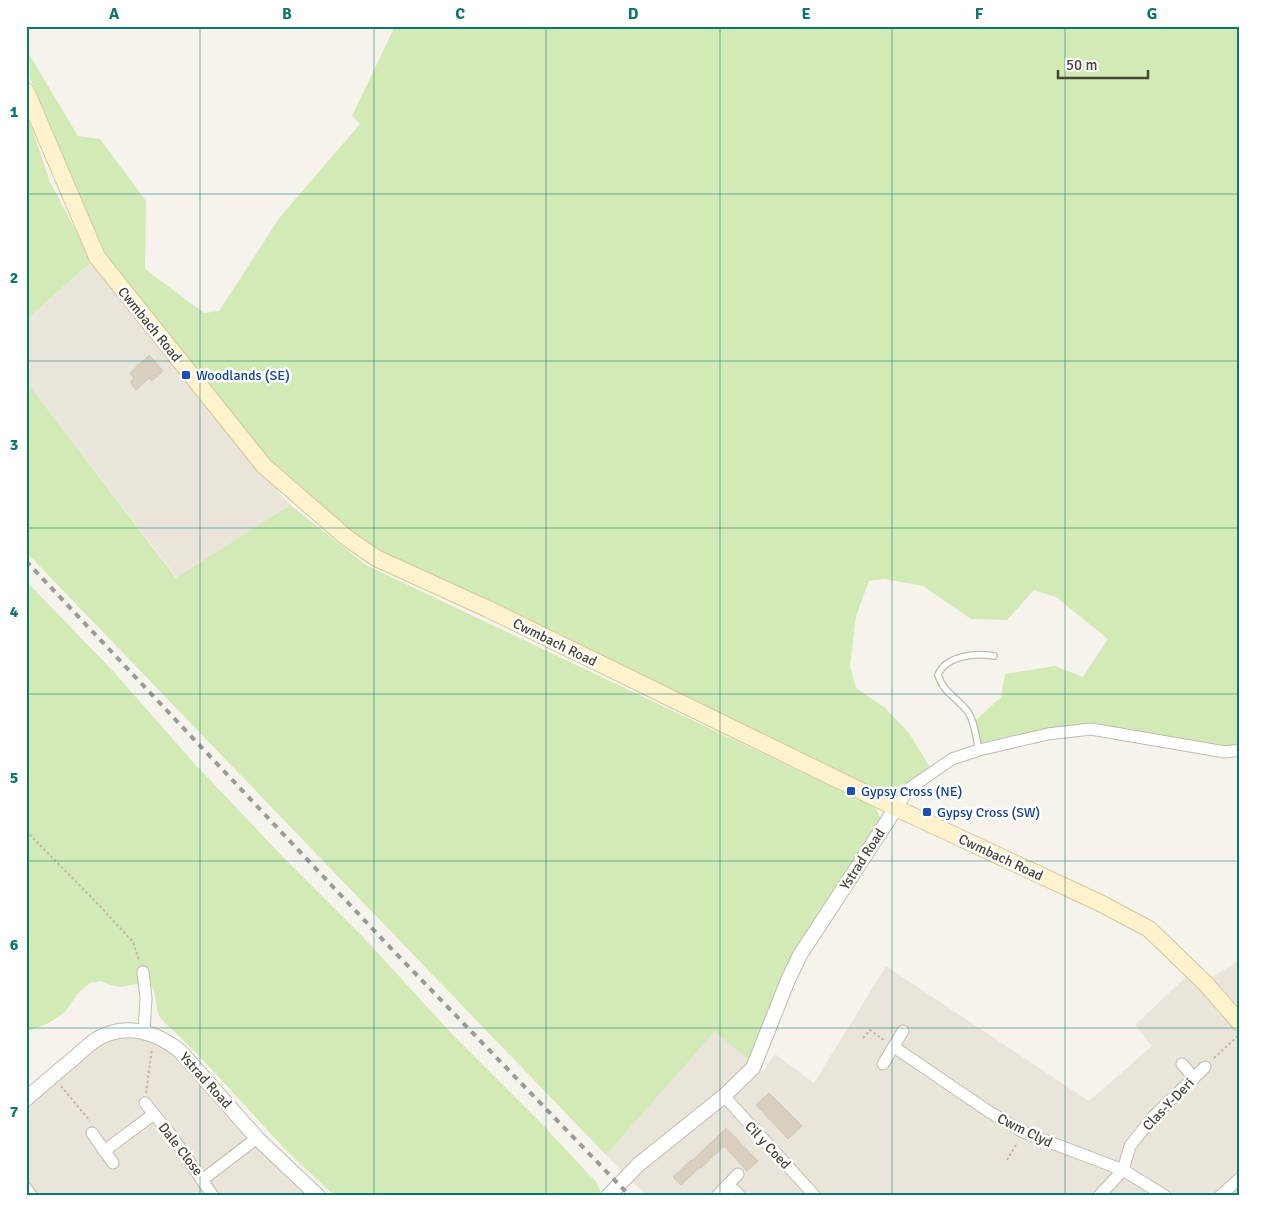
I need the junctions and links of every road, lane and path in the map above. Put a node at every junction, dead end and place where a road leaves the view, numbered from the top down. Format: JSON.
{"nodes":[{"id":1,"x":26,"y":91,"type":"edge"},
{"id":2,"x":994,"y":656,"type":"dead end"},
{"id":3,"x":979,"y":750,"type":"junction"},
{"id":4,"x":1240,"y":750,"type":"edge"},
{"id":5,"x":896,"y":808,"type":"junction"},
{"id":6,"x":26,"y":831,"type":"edge"},
{"id":7,"x":143,"y":972,"type":"joint"},
{"id":8,"x":1240,"y":1023,"type":"edge"},
{"id":9,"x":904,"y":1031,"type":"dead end"},
{"id":10,"x":149,"y":1033,"type":"junction"},
{"id":11,"x":1240,"y":1034,"type":"edge"},
{"id":12,"x":863,"y":1038,"type":"dead end"},
{"id":13,"x":894,"y":1047,"type":"junction"},
{"id":14,"x":883,"y":1064,"type":"dead end"},
{"id":15,"x":1182,"y":1064,"type":"dead end"},
{"id":16,"x":1205,"y":1067,"type":"joint"},
{"id":17,"x":52,"y":1075,"type":"junction"},
{"id":18,"x":1194,"y":1078,"type":"junction"},
{"id":19,"x":724,"y":1096,"type":"junction"},
{"id":20,"x":26,"y":1099,"type":"edge"},
{"id":21,"x":145,"y":1103,"type":"joint"},
{"id":22,"x":154,"y":1114,"type":"junction"},
{"id":23,"x":1023,"y":1132,"type":"junction"},
{"id":24,"x":92,"y":1133,"type":"joint"},
{"id":25,"x":256,"y":1138,"type":"junction"},
{"id":26,"x":104,"y":1151,"type":"junction"},
{"id":27,"x":1007,"y":1160,"type":"dead end"},
{"id":28,"x":113,"y":1163,"type":"dead end"},
{"id":29,"x":1123,"y":1170,"type":"junction"},
{"id":30,"x":738,"y":1174,"type":"dead end"},
{"id":31,"x":1240,"y":1178,"type":"edge"},
{"id":32,"x":202,"y":1180,"type":"junction"},
{"id":33,"x":26,"y":1184,"type":"edge"},
{"id":34,"x":728,"y":1184,"type":"junction"},
{"id":35,"x":812,"y":1195,"type":"edge"},
{"id":36,"x":35,"y":1196,"type":"edge"},
{"id":37,"x":213,"y":1196,"type":"edge"},
{"id":38,"x":318,"y":1196,"type":"edge"},
{"id":39,"x":608,"y":1196,"type":"edge"},
{"id":40,"x":717,"y":1196,"type":"edge"},
{"id":41,"x":740,"y":1196,"type":"edge"},
{"id":42,"x":1099,"y":1196,"type":"edge"},
{"id":43,"x":1165,"y":1196,"type":"edge"},
{"id":44,"x":1220,"y":1196,"type":"edge"}],
"edges":[{"from":1,"to":5,"type":"main road","name":"Cwmbach Road"},
{"from":2,"to":3,"type":"lane"},
{"from":3,"to":4,"type":"street","name":"Ystrad Road"},
{"from":3,"to":5,"type":"street","name":"Ystrad Road"},
{"from":5,"to":8,"type":"main road","name":"Cwmbach Road"},
{"from":5,"to":19,"type":"street","name":"Ystrad Road"},
{"from":6,"to":7,"type":"path"},
{"from":7,"to":10,"type":"street"},
{"from":9,"to":13,"type":"street"},
{"from":10,"to":17,"type":"street"},
{"from":10,"to":21,"type":"path"},
{"from":10,"to":25,"type":"street","name":"Ystrad Road"},
{"from":11,"to":16,"type":"path"},
{"from":12,"to":13,"type":"path"},
{"from":13,"to":14,"type":"street"},
{"from":13,"to":23,"type":"street","name":"Cwm Clyd"},
{"from":15,"to":18,"type":"street","name":"Clas-Y-Deri"},
{"from":16,"to":18,"type":"street","name":"Clas-Y-Deri"},
{"from":17,"to":20,"type":"street"},
{"from":17,"to":24,"type":"path"},
{"from":18,"to":29,"type":"street","name":"Clas-Y-Deri"},
{"from":19,"to":35,"type":"street","name":"Cil y Coed"},
{"from":19,"to":39,"type":"street","name":"Ystrad Road"},
{"from":21,"to":22,"type":"street","name":"Dale Close"},
{"from":22,"to":26,"type":"street","name":"Dale Close"},
{"from":22,"to":32,"type":"street","name":"Dale Close"},
{"from":23,"to":27,"type":"path"},
{"from":23,"to":29,"type":"street","name":"Cwm Clyd"},
{"from":24,"to":26,"type":"street"},
{"from":25,"to":32,"type":"street","name":"Dale Close"},
{"from":25,"to":38,"type":"street","name":"Ystrad Road"},
{"from":26,"to":28,"type":"street"},
{"from":29,"to":42,"type":"street"},
{"from":29,"to":43,"type":"street","name":"Cwm Clyd"},
{"from":30,"to":34,"type":"street"},
{"from":31,"to":44,"type":"street"},
{"from":32,"to":37,"type":"street"},
{"from":33,"to":36,"type":"lane"},
{"from":34,"to":40,"type":"street"},
{"from":34,"to":41,"type":"street"}]}
